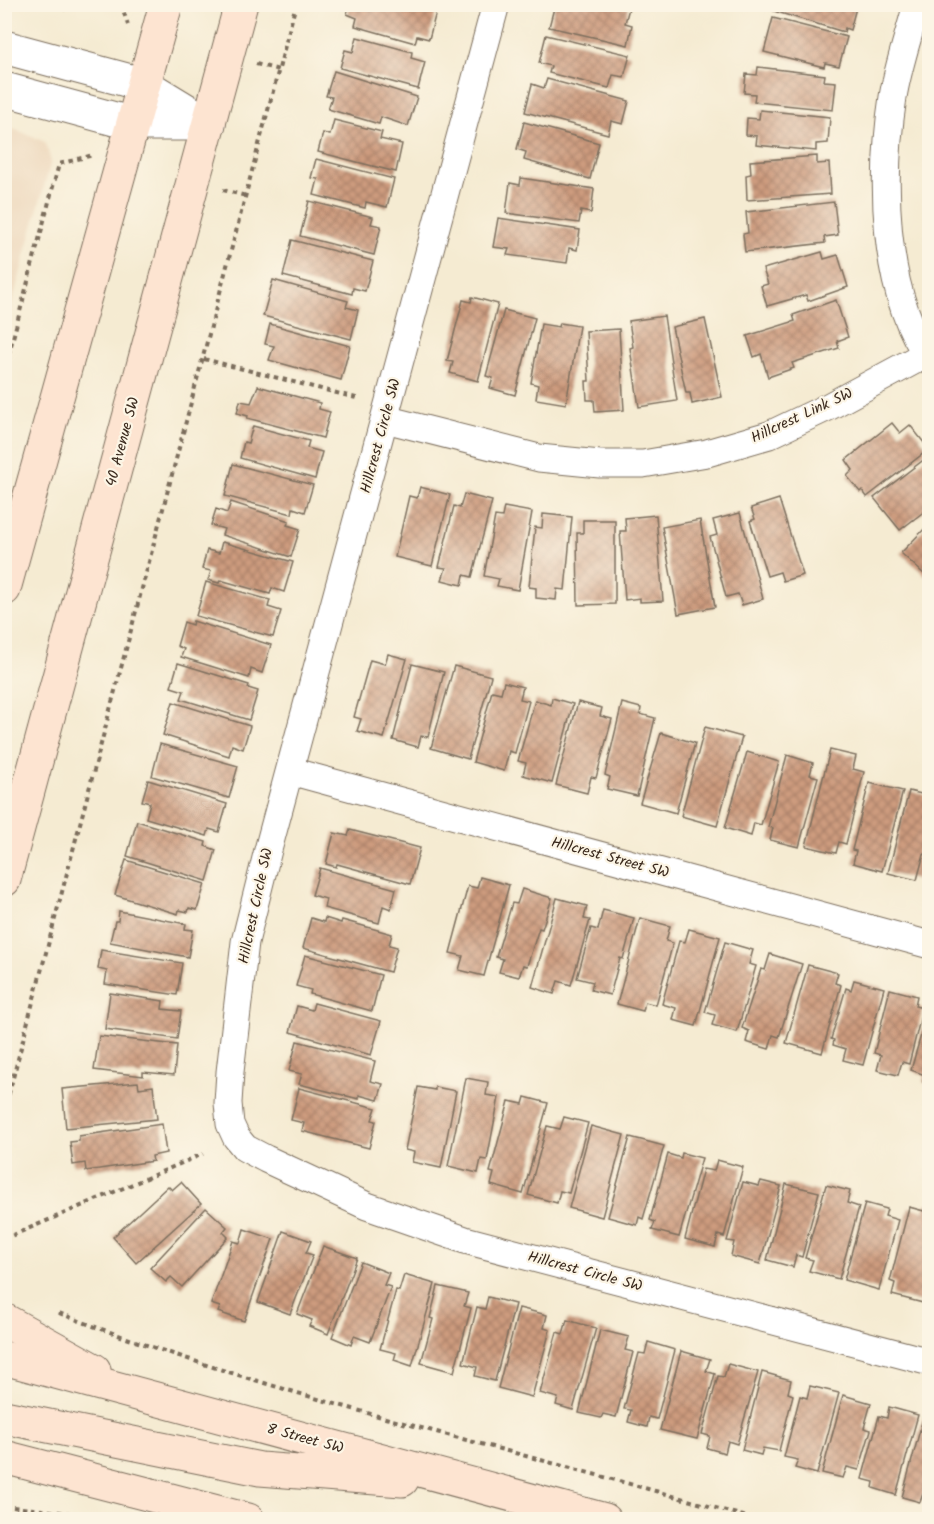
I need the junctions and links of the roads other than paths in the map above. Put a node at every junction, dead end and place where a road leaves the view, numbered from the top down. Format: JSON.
{"nodes":[{"id":1,"x":166,"y":4,"type":"edge"},
{"id":2,"x":241,"y":4,"type":"edge"},
{"id":3,"x":496,"y":4,"type":"edge"},
{"id":4,"x":917,"y":4,"type":"edge"},
{"id":5,"x":4,"y":47,"type":"edge"},
{"id":6,"x":145,"y":85,"type":"junction"},
{"id":7,"x":4,"y":89,"type":"edge"},
{"id":8,"x":134,"y":124,"type":"junction"},
{"id":9,"x":209,"y":124,"type":"junction"},
{"id":10,"x":928,"y":355,"type":"edge"},
{"id":11,"x":385,"y":419,"type":"junction"},
{"id":12,"x":4,"y":589,"type":"edge"},
{"id":13,"x":290,"y":771,"type":"junction"},
{"id":14,"x":4,"y":880,"type":"edge"},
{"id":15,"x":930,"y":945,"type":"edge"},
{"id":16,"x":4,"y":1320,"type":"edge"},
{"id":17,"x":4,"y":1358,"type":"edge"},
{"id":18,"x":930,"y":1362,"type":"edge"},
{"id":19,"x":137,"y":1394,"type":"junction"},
{"id":20,"x":4,"y":1417,"type":"edge"},
{"id":21,"x":4,"y":1457,"type":"edge"},
{"id":22,"x":479,"y":1485,"type":"junction"},
{"id":23,"x":248,"y":1520,"type":"edge"},
{"id":24,"x":605,"y":1520,"type":"edge"}],
"edges":[{"from":1,"to":6,"type":"main road"},
{"from":2,"to":9,"type":"main road","name":"40 Avenue SW"},
{"from":3,"to":11,"type":"street","name":"Hillcrest Circle SW"},
{"from":4,"to":10,"type":"street"},
{"from":5,"to":6,"type":"street"},
{"from":6,"to":8,"type":"main road"},
{"from":6,"to":9,"type":"street"},
{"from":7,"to":8,"type":"street"},
{"from":8,"to":9,"type":"street"},
{"from":8,"to":12,"type":"main road"},
{"from":9,"to":14,"type":"main road","name":"40 Avenue SW"},
{"from":10,"to":11,"type":"street","name":"Hillcrest Link SW"},
{"from":11,"to":13,"type":"street","name":"Hillcrest Circle SW"},
{"from":13,"to":15,"type":"street","name":"Hillcrest Street SW"},
{"from":13,"to":18,"type":"street","name":"Hillcrest Circle SW"},
{"from":16,"to":19,"type":"main road"},
{"from":17,"to":19,"type":"main road","name":"8 Street SW"},
{"from":19,"to":22,"type":"main road","name":"8 Street SW"},
{"from":20,"to":22,"type":"main road"},
{"from":21,"to":23,"type":"main road"},
{"from":22,"to":24,"type":"main road","name":"8 Street SW"}]}
